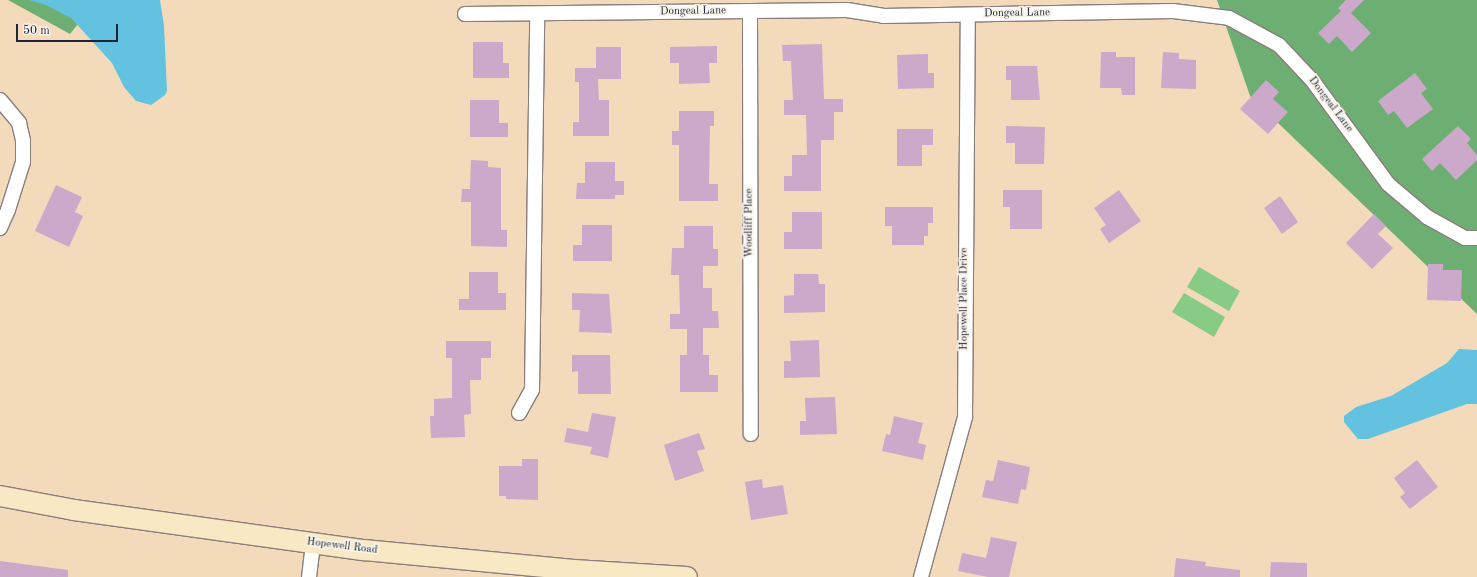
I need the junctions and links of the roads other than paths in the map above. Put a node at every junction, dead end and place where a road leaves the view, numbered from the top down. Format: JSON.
{"nodes":[{"id":1,"x":750,"y":11,"type":"junction"},
{"id":2,"x":465,"y":14,"type":"dead end"},
{"id":3,"x":537,"y":14,"type":"junction"},
{"id":4,"x":968,"y":14,"type":"junction"},
{"id":5,"x":0,"y":100,"type":"edge"},
{"id":6,"x":0,"y":228,"type":"edge"},
{"id":7,"x":1477,"y":238,"type":"edge"},
{"id":8,"x":519,"y":413,"type":"dead end"},
{"id":9,"x":751,"y":434,"type":"dead end"},
{"id":10,"x":0,"y":496,"type":"edge"},
{"id":11,"x":313,"y":543,"type":"junction"},
{"id":12,"x":632,"y":575,"type":"edge"},
{"id":13,"x":309,"y":577,"type":"edge"},
{"id":14,"x":687,"y":577,"type":"edge"},
{"id":15,"x":921,"y":577,"type":"edge"}],
"edges":[{"from":1,"to":3,"type":"street","name":"Dongeal Lane"},
{"from":1,"to":4,"type":"street","name":"Dongeal Lane"},
{"from":1,"to":9,"type":"street","name":"Woodliff Place"},
{"from":2,"to":3,"type":"street","name":"Dongeal Lane"},
{"from":3,"to":8,"type":"street"},
{"from":4,"to":7,"type":"street","name":"Dongeal Lane"},
{"from":4,"to":15,"type":"street","name":"Hopewell Place Drive"},
{"from":5,"to":6,"type":"street"},
{"from":10,"to":11,"type":"street","name":"Hopewell Road"},
{"from":11,"to":12,"type":"street","name":"Hopewell Road"},
{"from":11,"to":13,"type":"street"},
{"from":12,"to":14,"type":"street","name":"Hopewell Road"}]}
